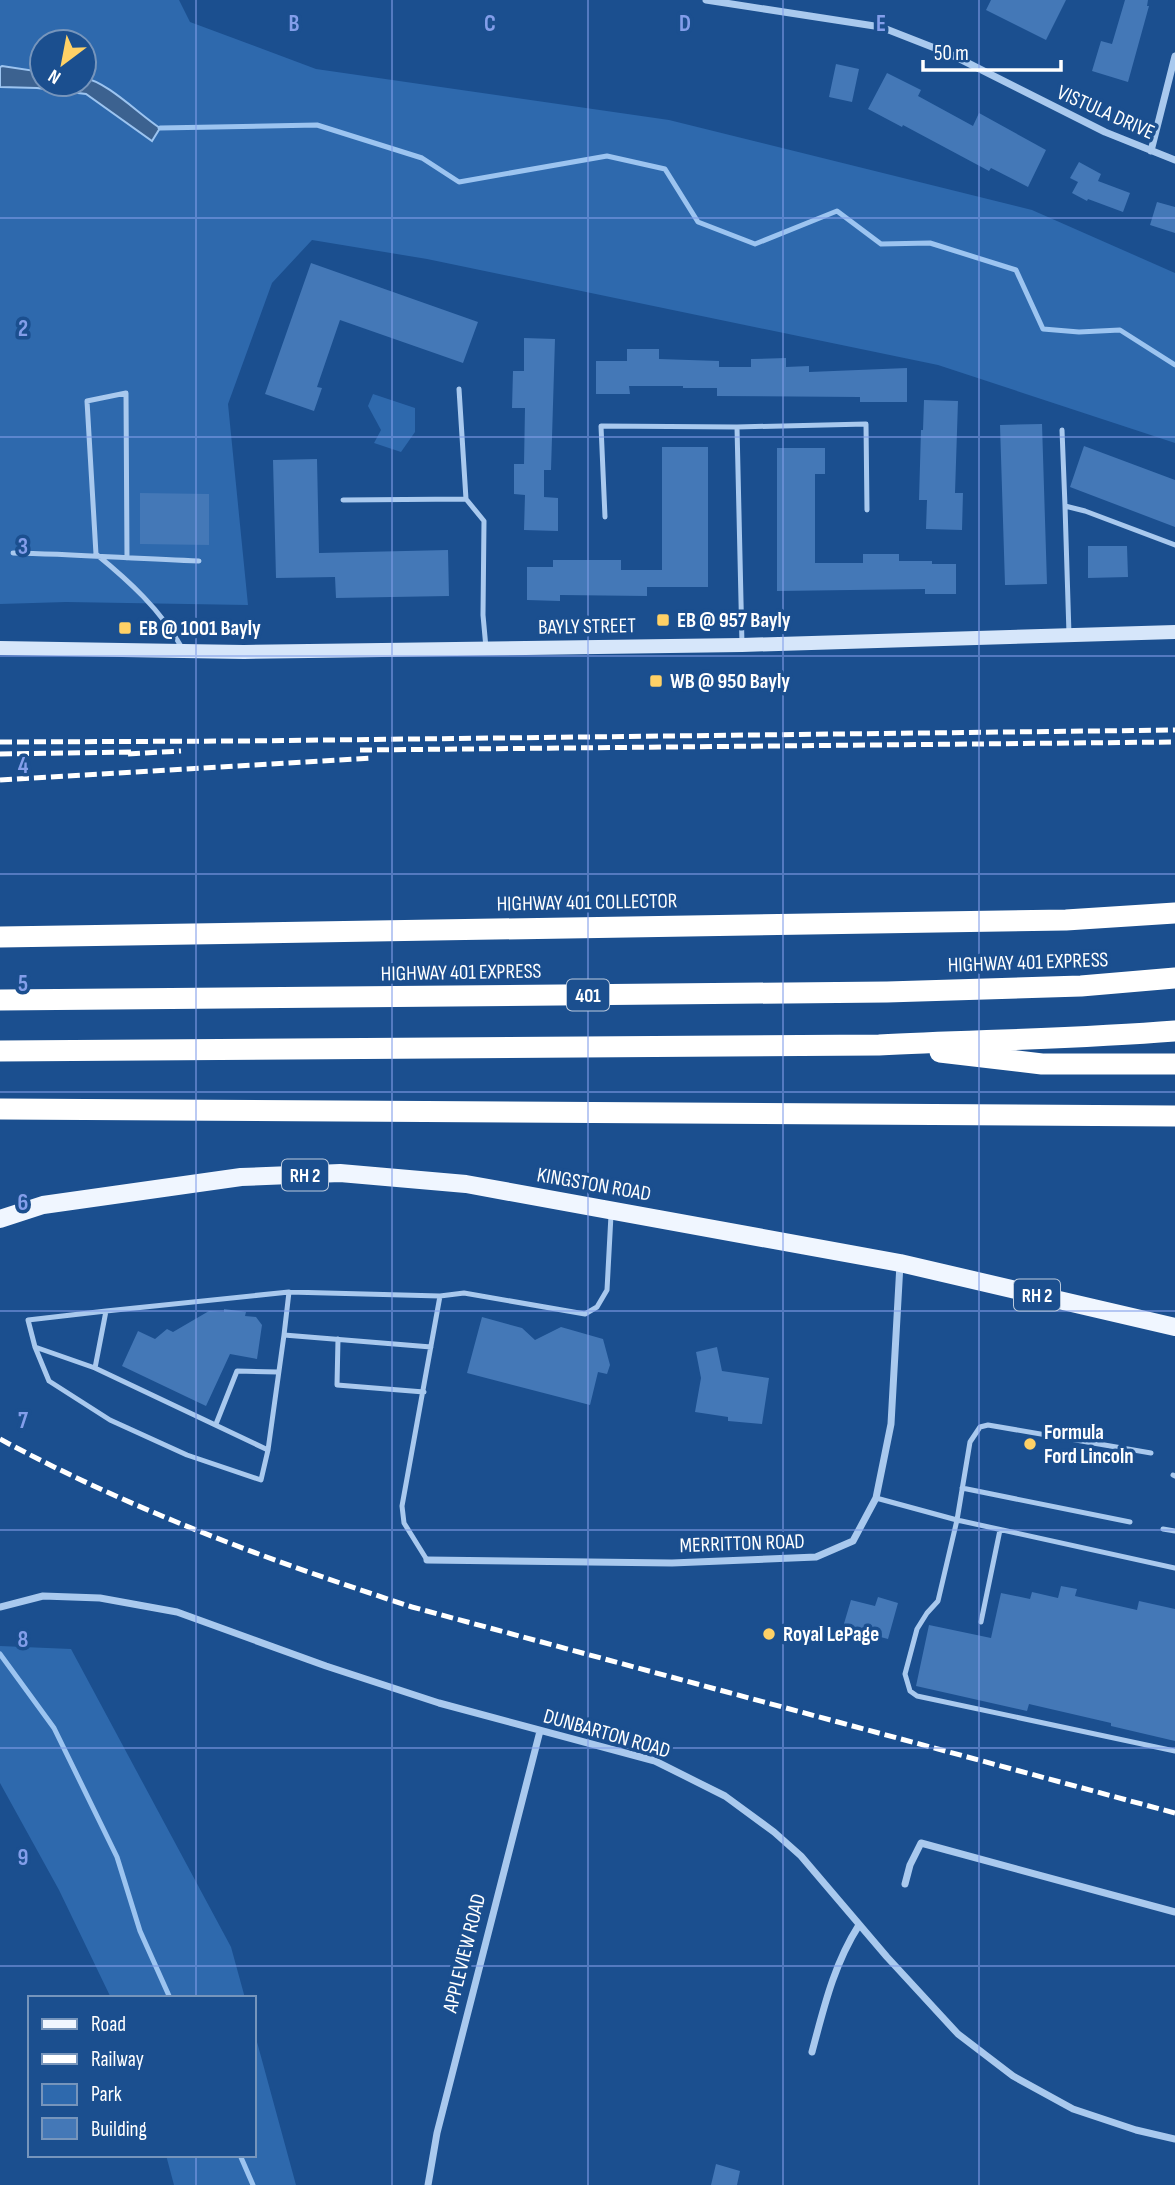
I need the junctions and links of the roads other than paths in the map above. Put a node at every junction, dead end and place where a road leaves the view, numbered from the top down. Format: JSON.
{"nodes":[{"id":1,"x":706,"y":0,"type":"edge"},
{"id":2,"x":1175,"y":56,"type":"edge"},
{"id":3,"x":1151,"y":151,"type":"junction"},
{"id":4,"x":1175,"y":160,"type":"edge"},
{"id":5,"x":459,"y":389,"type":"dead end"},
{"id":6,"x":737,"y":427,"type":"junction"},
{"id":7,"x":1062,"y":430,"type":"dead end"},
{"id":8,"x":466,"y":499,"type":"junction"},
{"id":9,"x":342,"y":500,"type":"dead end"},
{"id":10,"x":1065,"y":506,"type":"junction"},
{"id":11,"x":867,"y":510,"type":"dead end"},
{"id":12,"x":605,"y":517,"type":"dead end"},
{"id":13,"x":1175,"y":545,"type":"edge"},
{"id":14,"x":13,"y":553,"type":"dead end"},
{"id":15,"x":96,"y":554,"type":"junction"},
{"id":16,"x":127,"y":558,"type":"junction"},
{"id":17,"x":199,"y":561,"type":"dead end"},
{"id":18,"x":1175,"y":632,"type":"edge"},
{"id":19,"x":1069,"y":634,"type":"junction"},
{"id":20,"x":742,"y":645,"type":"junction"},
{"id":21,"x":0,"y":648,"type":"edge"},
{"id":22,"x":486,"y":648,"type":"junction"},
{"id":23,"x":184,"y":651,"type":"junction"},
{"id":24,"x":1175,"y":913,"type":"edge"},
{"id":25,"x":0,"y":937,"type":"edge"},
{"id":26,"x":1175,"y":978,"type":"edge"},
{"id":27,"x":0,"y":1000,"type":"edge"},
{"id":28,"x":1175,"y":1031,"type":"edge"},
{"id":29,"x":879,"y":1045,"type":"junction"},
{"id":30,"x":0,"y":1051,"type":"edge"},
{"id":31,"x":1175,"y":1064,"type":"edge"},
{"id":32,"x":0,"y":1109,"type":"edge"},
{"id":33,"x":1175,"y":1116,"type":"edge"},
{"id":34,"x":612,"y":1210,"type":"junction"},
{"id":35,"x":0,"y":1219,"type":"edge"},
{"id":36,"x":900,"y":1263,"type":"junction"},
{"id":37,"x":289,"y":1292,"type":"junction"},
{"id":38,"x":440,"y":1296,"type":"junction"},
{"id":39,"x":106,"y":1311,"type":"junction"},
{"id":40,"x":1175,"y":1327,"type":"edge"},
{"id":41,"x":284,"y":1335,"type":"junction"},
{"id":42,"x":338,"y":1339,"type":"junction"},
{"id":43,"x":35,"y":1347,"type":"junction"},
{"id":44,"x":432,"y":1347,"type":"junction"},
{"id":45,"x":95,"y":1368,"type":"junction"},
{"id":46,"x":278,"y":1372,"type":"junction"},
{"id":47,"x":424,"y":1392,"type":"junction"},
{"id":48,"x":216,"y":1424,"type":"junction"},
{"id":49,"x":268,"y":1450,"type":"junction"},
{"id":50,"x":1151,"y":1453,"type":"dead end"},
{"id":51,"x":962,"y":1488,"type":"junction"},
{"id":52,"x":876,"y":1498,"type":"junction"},
{"id":53,"x":957,"y":1520,"type":"junction"},
{"id":54,"x":1130,"y":1522,"type":"dead end"},
{"id":55,"x":1163,"y":1529,"type":"dead end"},
{"id":56,"x":1000,"y":1530,"type":"junction"},
{"id":57,"x":1175,"y":1531,"type":"edge"},
{"id":58,"x":427,"y":1560,"type":"joint"},
{"id":59,"x":1175,"y":1568,"type":"edge"},
{"id":60,"x":0,"y":1608,"type":"edge"},
{"id":61,"x":981,"y":1622,"type":"dead end"},
{"id":62,"x":540,"y":1731,"type":"junction"},
{"id":63,"x":1175,"y":1751,"type":"edge"},
{"id":64,"x":905,"y":1884,"type":"dead end"},
{"id":65,"x":1175,"y":1912,"type":"edge"},
{"id":66,"x":859,"y":1925,"type":"junction"},
{"id":67,"x":812,"y":2052,"type":"dead end"},
{"id":68,"x":1175,"y":2140,"type":"edge"},
{"id":69,"x":428,"y":2185,"type":"edge"}],
"edges":[{"from":1,"to":3,"type":"street","name":"VISTULA DRIVE"},
{"from":2,"to":3,"type":"street"},
{"from":3,"to":4,"type":"street","name":"VISTULA DRIVE"},
{"from":5,"to":8,"type":"lane"},
{"from":6,"to":11,"type":"lane"},
{"from":6,"to":12,"type":"lane"},
{"from":6,"to":20,"type":"lane"},
{"from":7,"to":10,"type":"lane"},
{"from":8,"to":9,"type":"lane"},
{"from":8,"to":22,"type":"lane"},
{"from":10,"to":13,"type":"lane"},
{"from":10,"to":19,"type":"lane"},
{"from":14,"to":15,"type":"lane"},
{"from":15,"to":16,"type":"lane"},
{"from":15,"to":16,"type":"lane"},
{"from":15,"to":23,"type":"lane"},
{"from":16,"to":17,"type":"lane"},
{"from":18,"to":19,"type":"main road","name":"BAYLY STREET"},
{"from":19,"to":20,"type":"main road","name":"BAYLY STREET"},
{"from":20,"to":22,"type":"main road","name":"BAYLY STREET"},
{"from":21,"to":23,"type":"main road","name":"BAYLY STREET"},
{"from":22,"to":23,"type":"main road","name":"BAYLY STREET"},
{"from":24,"to":25,"type":"highway","name":"HIGHWAY 401 COLLECTOR"},
{"from":26,"to":27,"type":"highway","name":"HIGHWAY 401 EXPRESS","number":"401"},
{"from":28,"to":29,"type":"highway"},
{"from":29,"to":30,"type":"highway"},
{"from":29,"to":31,"type":"highway"},
{"from":32,"to":33,"type":"highway"},
{"from":34,"to":35,"type":"main road","name":"KINGSTON ROAD","number":"RH 2"},
{"from":34,"to":36,"type":"main road","name":"KINGSTON ROAD","number":"RH 2"},
{"from":34,"to":38,"type":"lane"},
{"from":36,"to":40,"type":"main road","name":"KINGSTON ROAD","number":"RH 2"},
{"from":36,"to":52,"type":"street","name":"MERRITTON ROAD"},
{"from":37,"to":38,"type":"lane"},
{"from":37,"to":39,"type":"lane"},
{"from":37,"to":41,"type":"lane"},
{"from":38,"to":44,"type":"lane"},
{"from":39,"to":43,"type":"lane"},
{"from":39,"to":45,"type":"lane"},
{"from":41,"to":42,"type":"lane"},
{"from":41,"to":46,"type":"lane"},
{"from":42,"to":44,"type":"lane"},
{"from":42,"to":47,"type":"lane"},
{"from":43,"to":45,"type":"lane"},
{"from":43,"to":49,"type":"lane"},
{"from":44,"to":47,"type":"lane"},
{"from":45,"to":48,"type":"lane"},
{"from":46,"to":48,"type":"lane"},
{"from":46,"to":49,"type":"lane"},
{"from":47,"to":58,"type":"lane"},
{"from":48,"to":49,"type":"lane"},
{"from":50,"to":51,"type":"lane"},
{"from":51,"to":53,"type":"lane"},
{"from":51,"to":54,"type":"lane"},
{"from":52,"to":53,"type":"lane"},
{"from":52,"to":58,"type":"street","name":"MERRITTON ROAD"},
{"from":53,"to":56,"type":"lane"},
{"from":53,"to":63,"type":"lane"},
{"from":55,"to":57,"type":"lane"},
{"from":56,"to":59,"type":"lane"},
{"from":56,"to":61,"type":"lane"},
{"from":60,"to":62,"type":"street","name":"DUNBARTON ROAD"},
{"from":62,"to":66,"type":"street","name":"DUNBARTON ROAD"},
{"from":62,"to":69,"type":"street","name":"APPLEVIEW ROAD"},
{"from":64,"to":65,"type":"street"},
{"from":66,"to":67,"type":"street"},
{"from":66,"to":68,"type":"street","name":"DUNBARTON ROAD"}]}
